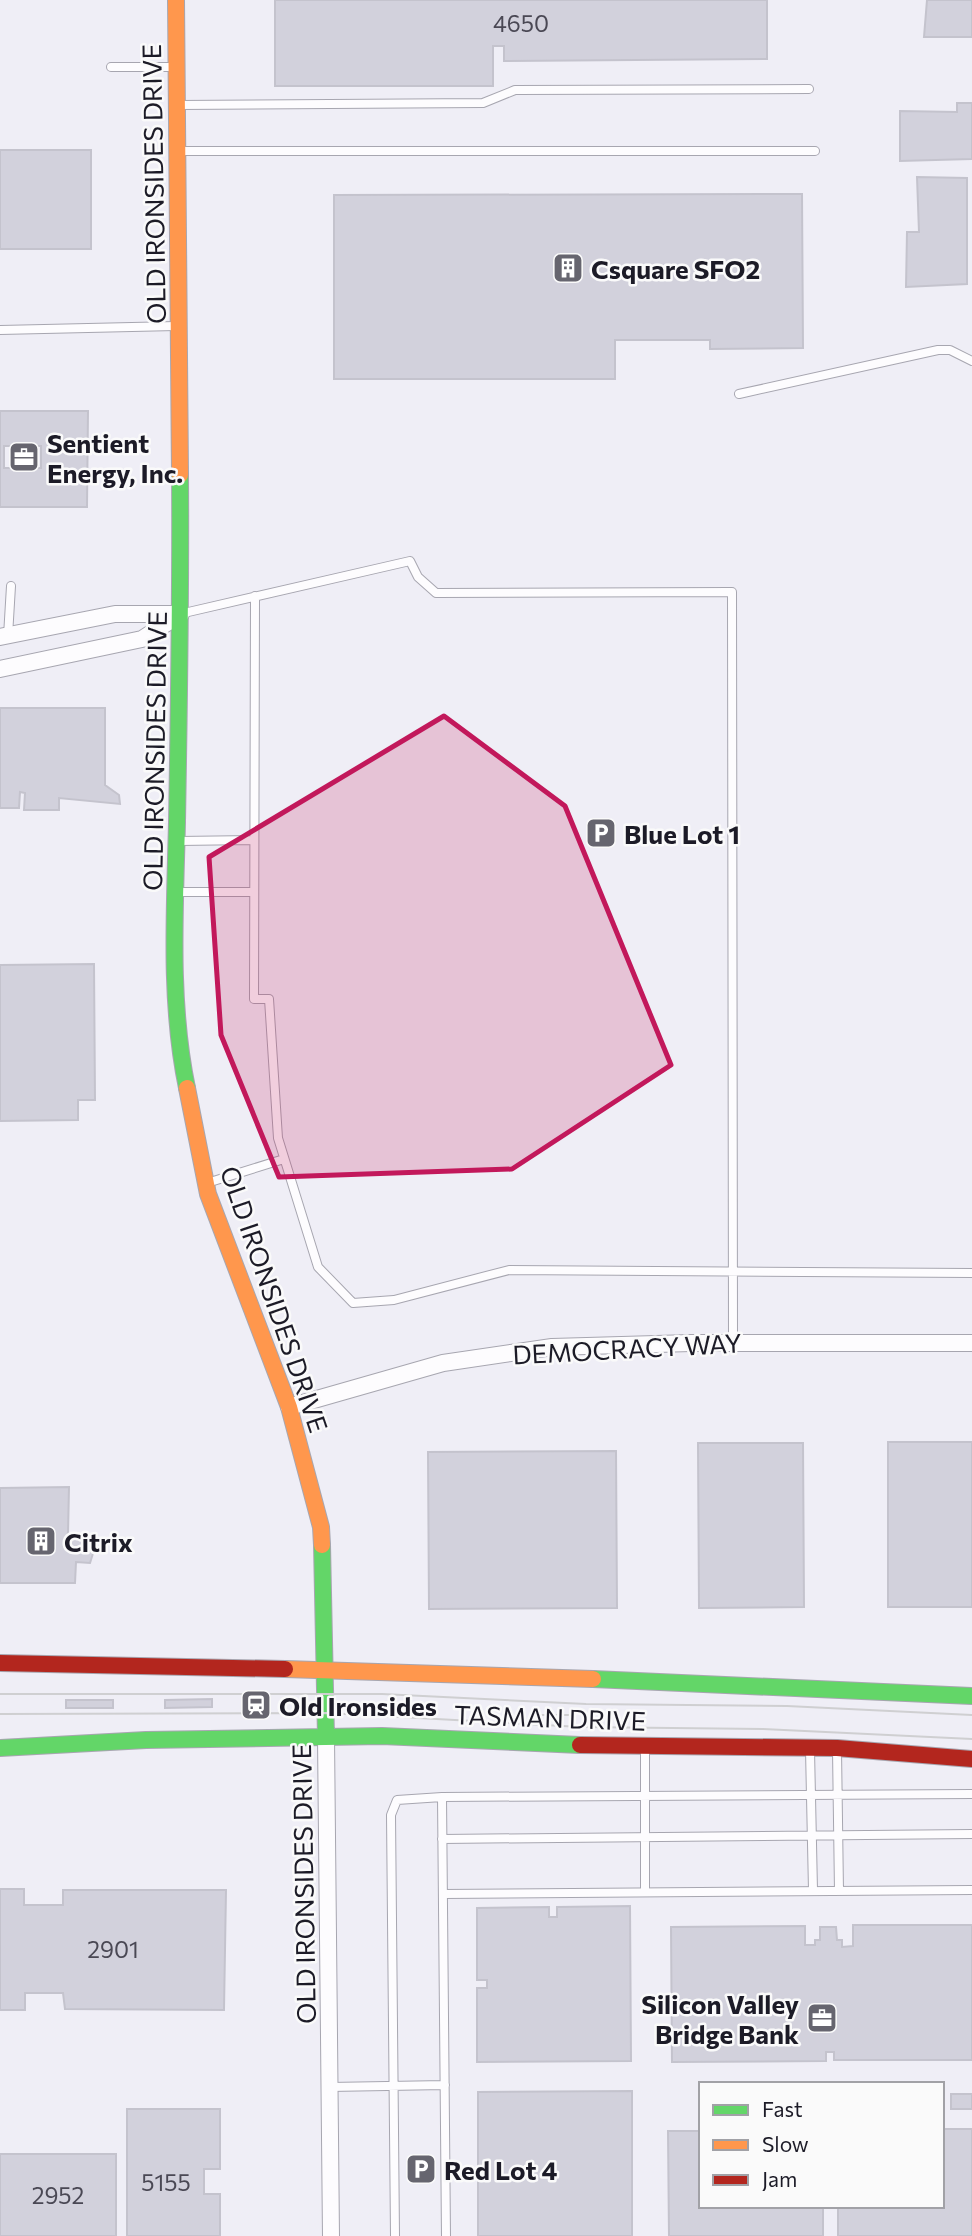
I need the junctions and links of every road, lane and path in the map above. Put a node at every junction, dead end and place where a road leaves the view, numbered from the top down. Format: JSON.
{"nodes":[{"id":1,"x":176,"y":0,"type":"edge"},
{"id":2,"x":111,"y":67,"type":"dead end"},
{"id":3,"x":176,"y":67,"type":"junction"},
{"id":4,"x":809,"y":89,"type":"dead end"},
{"id":5,"x":178,"y":105,"type":"junction"},
{"id":6,"x":177,"y":150,"type":"junction"},
{"id":7,"x":815,"y":151,"type":"dead end"},
{"id":8,"x":179,"y":326,"type":"junction"},
{"id":9,"x":0,"y":330,"type":"edge"},
{"id":10,"x":972,"y":361,"type":"edge"},
{"id":11,"x":739,"y":394,"type":"dead end"},
{"id":12,"x":11,"y":586,"type":"dead end"},
{"id":13,"x":255,"y":596,"type":"junction"},
{"id":14,"x":181,"y":614,"type":"junction"},
{"id":15,"x":4,"y":636,"type":"edge"},
{"id":16,"x":0,"y":669,"type":"edge"},
{"id":17,"x":253,"y":840,"type":"junction"},
{"id":18,"x":176,"y":841,"type":"junction"},
{"id":19,"x":175,"y":892,"type":"junction"},
{"id":20,"x":254,"y":892,"type":"junction"},
{"id":21,"x":284,"y":1159,"type":"junction"},
{"id":22,"x":205,"y":1183,"type":"junction"},
{"id":23,"x":732,"y":1272,"type":"junction"},
{"id":24,"x":972,"y":1273,"type":"edge"},
{"id":25,"x":733,"y":1343,"type":"junction"},
{"id":26,"x":972,"y":1343,"type":"edge"},
{"id":27,"x":289,"y":1407,"type":"junction"},
{"id":28,"x":0,"y":1663,"type":"edge"},
{"id":29,"x":326,"y":1669,"type":"junction"},
{"id":30,"x":972,"y":1696,"type":"edge"},
{"id":31,"x":326,"y":1737,"type":"junction"},
{"id":32,"x":645,"y":1745,"type":"junction"},
{"id":33,"x":810,"y":1747,"type":"junction"},
{"id":34,"x":0,"y":1748,"type":"edge"},
{"id":35,"x":837,"y":1748,"type":"junction"},
{"id":36,"x":972,"y":1759,"type":"edge"},
{"id":37,"x":972,"y":1794,"type":"edge"},
{"id":38,"x":811,"y":1796,"type":"junction"},
{"id":39,"x":837,"y":1796,"type":"junction"},
{"id":40,"x":442,"y":1797,"type":"junction"},
{"id":41,"x":645,"y":1797,"type":"junction"},
{"id":42,"x":972,"y":1834,"type":"edge"},
{"id":43,"x":812,"y":1835,"type":"junction"},
{"id":44,"x":838,"y":1835,"type":"junction"},
{"id":45,"x":645,"y":1836,"type":"junction"},
{"id":46,"x":442,"y":1839,"type":"junction"},
{"id":47,"x":813,"y":1890,"type":"junction"},
{"id":48,"x":972,"y":1890,"type":"edge"},
{"id":49,"x":839,"y":1891,"type":"junction"},
{"id":50,"x":645,"y":1892,"type":"junction"},
{"id":51,"x":443,"y":1894,"type":"junction"},
{"id":52,"x":445,"y":2085,"type":"junction"},
{"id":53,"x":394,"y":2086,"type":"junction"},
{"id":54,"x":329,"y":2087,"type":"junction"},
{"id":55,"x":331,"y":2236,"type":"edge"},
{"id":56,"x":395,"y":2236,"type":"edge"},
{"id":57,"x":446,"y":2236,"type":"edge"}],
"edges":[{"from":1,"to":3,"type":"main road","name":"OLD IRONSIDES DRIVE"},
{"from":2,"to":3,"type":"lane"},
{"from":3,"to":5,"type":"main road","name":"OLD IRONSIDES DRIVE"},
{"from":4,"to":5,"type":"lane"},
{"from":5,"to":6,"type":"main road","name":"OLD IRONSIDES DRIVE"},
{"from":6,"to":7,"type":"lane"},
{"from":6,"to":8,"type":"main road","name":"OLD IRONSIDES DRIVE"},
{"from":8,"to":9,"type":"lane"},
{"from":8,"to":14,"type":"main road","name":"OLD IRONSIDES DRIVE"},
{"from":10,"to":11,"type":"lane"},
{"from":12,"to":15,"type":"lane"},
{"from":13,"to":14,"type":"lane"},
{"from":13,"to":17,"type":"lane"},
{"from":13,"to":23,"type":"lane"},
{"from":14,"to":15,"type":"street"},
{"from":14,"to":16,"type":"street"},
{"from":14,"to":18,"type":"main road","name":"OLD IRONSIDES DRIVE"},
{"from":17,"to":18,"type":"lane"},
{"from":17,"to":20,"type":"lane"},
{"from":18,"to":19,"type":"main road","name":"OLD IRONSIDES DRIVE"},
{"from":19,"to":20,"type":"lane"},
{"from":19,"to":22,"type":"main road","name":"OLD IRONSIDES DRIVE"},
{"from":20,"to":21,"type":"lane"},
{"from":21,"to":22,"type":"lane"},
{"from":21,"to":23,"type":"lane"},
{"from":22,"to":27,"type":"main road","name":"OLD IRONSIDES DRIVE"},
{"from":23,"to":24,"type":"lane"},
{"from":23,"to":25,"type":"lane"},
{"from":25,"to":26,"type":"street","name":"DEMOCRACY WAY"},
{"from":25,"to":27,"type":"street","name":"DEMOCRACY WAY"},
{"from":27,"to":29,"type":"main road","name":"OLD IRONSIDES DRIVE"},
{"from":28,"to":29,"type":"main road","name":"TASMAN DRIVE"},
{"from":29,"to":30,"type":"main road","name":"TASMAN DRIVE"},
{"from":29,"to":31,"type":"main road","name":"OLD IRONSIDES DRIVE"},
{"from":31,"to":32,"type":"main road","name":"TASMAN DRIVE"},
{"from":31,"to":34,"type":"main road","name":"TASMAN DRIVE"},
{"from":31,"to":54,"type":"street","name":"OLD IRONSIDES DRIVE"},
{"from":32,"to":33,"type":"main road","name":"TASMAN DRIVE"},
{"from":32,"to":41,"type":"lane"},
{"from":33,"to":35,"type":"main road","name":"TASMAN DRIVE"},
{"from":33,"to":38,"type":"lane"},
{"from":35,"to":36,"type":"main road","name":"TASMAN DRIVE"},
{"from":35,"to":39,"type":"lane"},
{"from":37,"to":39,"type":"lane"},
{"from":38,"to":39,"type":"lane"},
{"from":38,"to":41,"type":"lane"},
{"from":38,"to":43,"type":"lane"},
{"from":39,"to":44,"type":"lane"},
{"from":40,"to":41,"type":"lane"},
{"from":40,"to":46,"type":"lane"},
{"from":40,"to":53,"type":"lane"},
{"from":41,"to":45,"type":"lane"},
{"from":42,"to":44,"type":"lane"},
{"from":43,"to":44,"type":"lane"},
{"from":43,"to":45,"type":"lane"},
{"from":43,"to":47,"type":"lane"},
{"from":44,"to":49,"type":"lane"},
{"from":45,"to":46,"type":"lane"},
{"from":45,"to":50,"type":"lane"},
{"from":46,"to":51,"type":"lane"},
{"from":47,"to":49,"type":"lane"},
{"from":47,"to":50,"type":"lane"},
{"from":48,"to":49,"type":"lane"},
{"from":50,"to":51,"type":"lane"},
{"from":51,"to":52,"type":"lane"},
{"from":52,"to":53,"type":"lane"},
{"from":52,"to":57,"type":"lane"},
{"from":53,"to":54,"type":"lane"},
{"from":53,"to":56,"type":"lane"},
{"from":54,"to":55,"type":"street","name":"OLD IRONSIDES DRIVE"}]}
